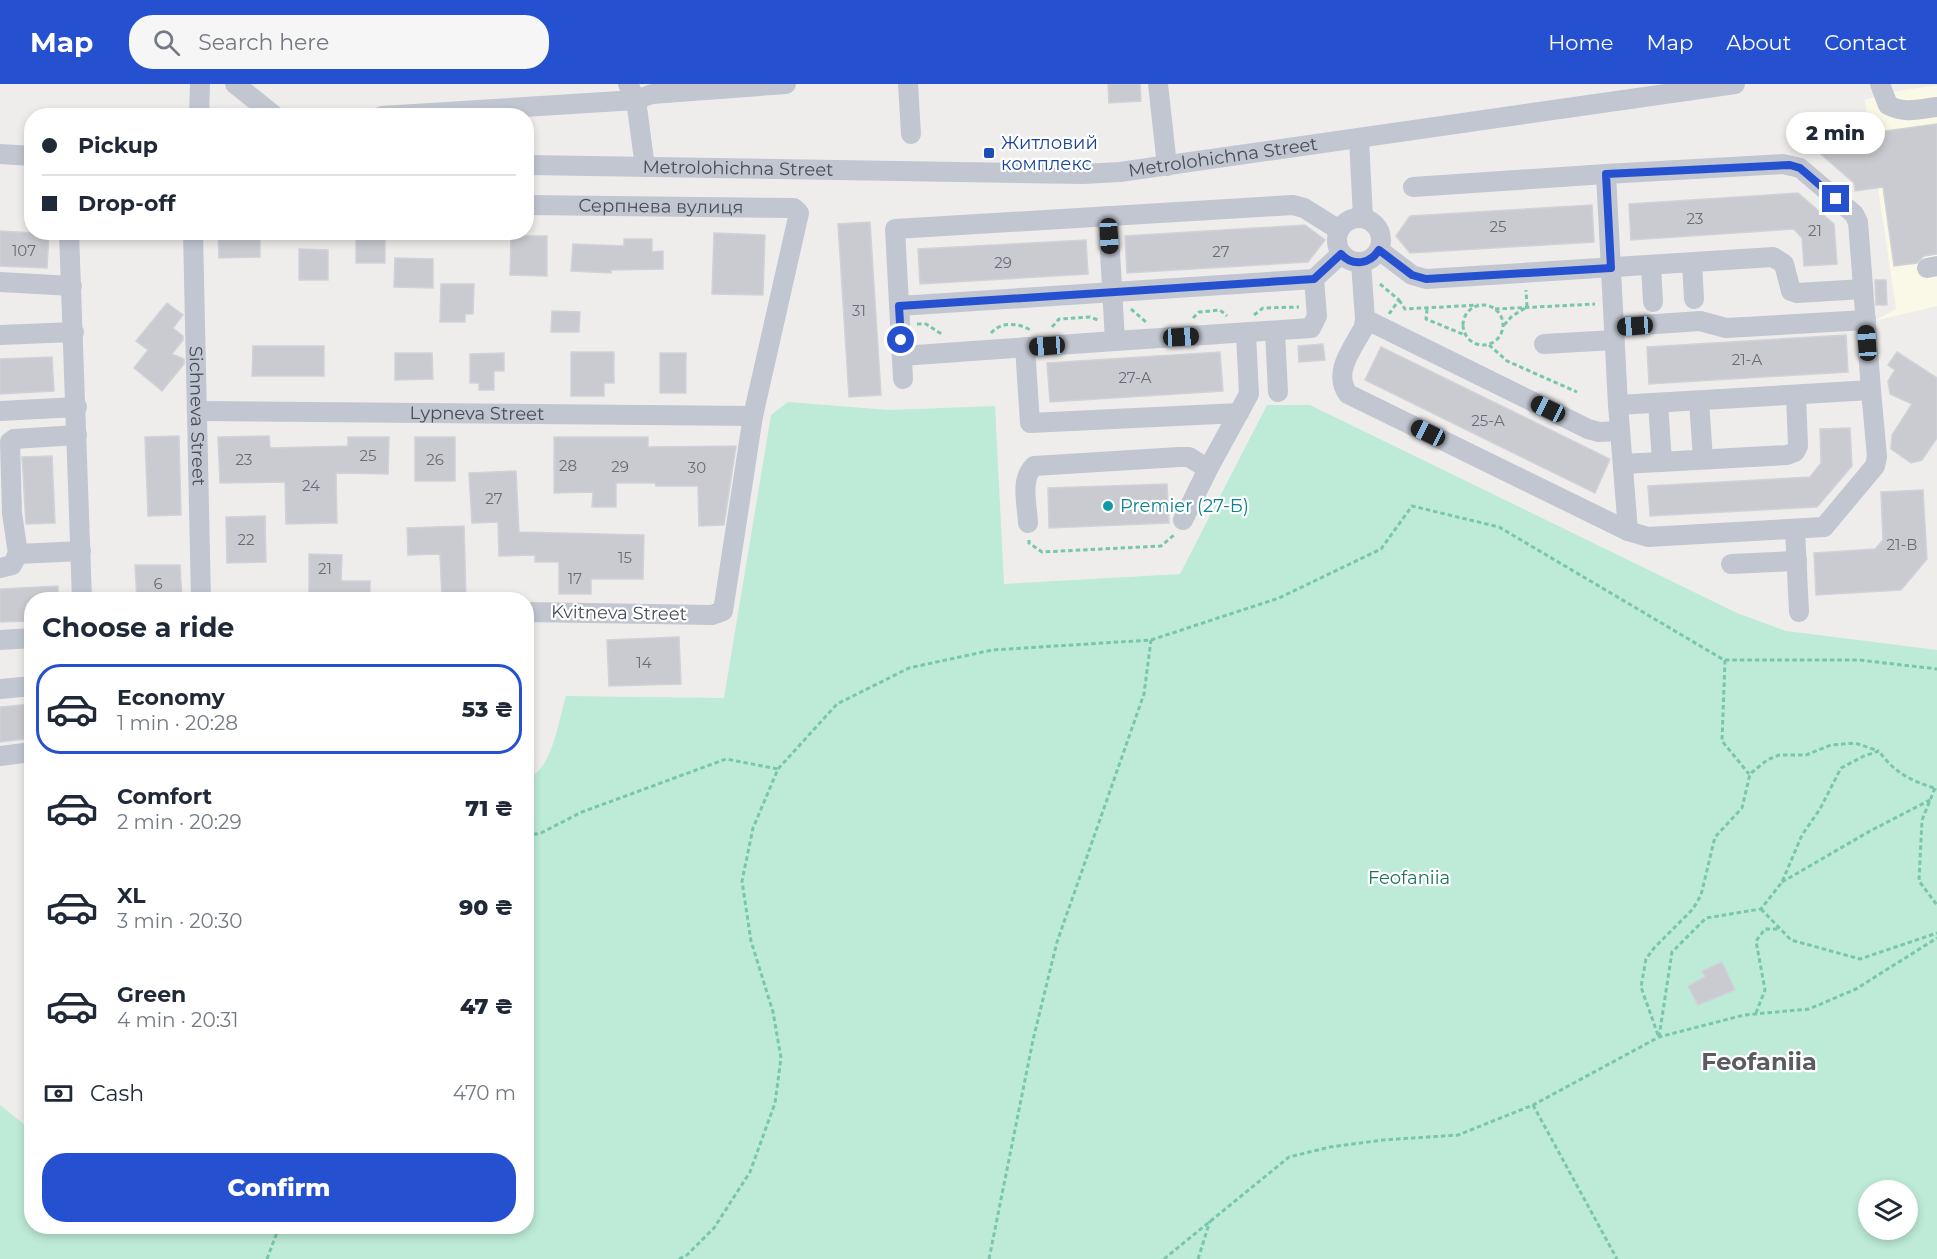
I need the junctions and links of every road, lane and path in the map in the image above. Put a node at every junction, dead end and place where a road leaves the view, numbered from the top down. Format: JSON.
{"nodes":[{"id":1,"x":200,"y":84,"type":"edge"},
{"id":2,"x":235,"y":84,"type":"edge"},
{"id":3,"x":786,"y":84,"type":"edge"},
{"id":4,"x":908,"y":84,"type":"edge"},
{"id":5,"x":1158,"y":84,"type":"edge"},
{"id":6,"x":1735,"y":84,"type":"edge"},
{"id":7,"x":1880,"y":84,"type":"edge"},
{"id":8,"x":1654,"y":90,"type":"edge"},
{"id":9,"x":642,"y":91,"type":"edge"},
{"id":10,"x":1937,"y":107,"type":"edge"},
{"id":11,"x":200,"y":108,"type":"edge"},
{"id":12,"x":265,"y":108,"type":"edge"},
{"id":13,"x":465,"y":108,"type":"edge"},
{"id":14,"x":911,"y":134,"type":"dead end"},
{"id":15,"x":1353,"y":140,"type":"junction"},
{"id":16,"x":0,"y":154,"type":"edge"},
{"id":17,"x":24,"y":156,"type":"edge"},
{"id":18,"x":534,"y":165,"type":"edge"},
{"id":19,"x":1167,"y":166,"type":"junction"},
{"id":20,"x":645,"y":167,"type":"junction"},
{"id":21,"x":1606,"y":174,"type":"junction"},
{"id":22,"x":1413,"y":187,"type":"dead end"},
{"id":23,"x":534,"y":205,"type":"edge"},
{"id":24,"x":1108,"y":216,"type":"junction"},
{"id":25,"x":1351,"y":222,"type":"junction"},
{"id":26,"x":69,"y":240,"type":"edge"},
{"id":27,"x":193,"y":240,"type":"edge"},
{"id":28,"x":1379,"y":250,"type":"junction"},
{"id":29,"x":1341,"y":254,"type":"junction"},
{"id":30,"x":1692,"y":263,"type":"junction"},
{"id":31,"x":1651,"y":266,"type":"junction"},
{"id":32,"x":1611,"y":268,"type":"junction"},
{"id":33,"x":1367,"y":270,"type":"junction"},
{"id":34,"x":1314,"y":279,"type":"junction"},
{"id":35,"x":0,"y":282,"type":"edge"},
{"id":36,"x":72,"y":286,"type":"junction"},
{"id":37,"x":1863,"y":289,"type":"junction"},
{"id":38,"x":1113,"y":294,"type":"junction"},
{"id":39,"x":1694,"y":299,"type":"dead end"},
{"id":40,"x":1399,"y":300,"type":"junction"},
{"id":41,"x":1653,"y":302,"type":"dead end"},
{"id":42,"x":1602,"y":304,"type":"dead end"},
{"id":43,"x":1483,"y":305,"type":"junction"},
{"id":44,"x":1527,"y":307,"type":"junction"},
{"id":45,"x":1427,"y":309,"type":"junction"},
{"id":46,"x":1495,"y":309,"type":"junction"},
{"id":47,"x":900,"y":315,"type":"junction"},
{"id":48,"x":1387,"y":316,"type":"dead end"},
{"id":49,"x":1365,"y":320,"type":"junction"},
{"id":50,"x":1866,"y":320,"type":"junction"},
{"id":51,"x":1105,"y":323,"type":"dead end"},
{"id":52,"x":1504,"y":325,"type":"junction"},
{"id":53,"x":1042,"y":329,"type":"dead end"},
{"id":54,"x":74,"y":332,"type":"junction"},
{"id":55,"x":1275,"y":332,"type":"junction"},
{"id":56,"x":1614,"y":333,"type":"junction"},
{"id":57,"x":1246,"y":334,"type":"junction"},
{"id":58,"x":0,"y":335,"type":"edge"},
{"id":59,"x":1466,"y":336,"type":"junction"},
{"id":60,"x":947,"y":337,"type":"dead end"},
{"id":61,"x":987,"y":338,"type":"dead end"},
{"id":62,"x":1029,"y":339,"type":"junction"},
{"id":63,"x":1115,"y":341,"type":"junction"},
{"id":64,"x":1544,"y":344,"type":"dead end"},
{"id":65,"x":1489,"y":345,"type":"junction"},
{"id":66,"x":902,"y":356,"type":"junction"},
{"id":67,"x":903,"y":379,"type":"dead end"},
{"id":68,"x":1870,"y":390,"type":"junction"},
{"id":69,"x":1278,"y":392,"type":"dead end"},
{"id":70,"x":1577,"y":392,"type":"dead end"},
{"id":71,"x":1796,"y":395,"type":"junction"},
{"id":72,"x":1699,"y":400,"type":"junction"},
{"id":73,"x":1658,"y":403,"type":"junction"},
{"id":74,"x":1618,"y":405,"type":"junction"},
{"id":75,"x":77,"y":407,"type":"junction"},
{"id":76,"x":0,"y":411,"type":"edge"},
{"id":77,"x":199,"y":411,"type":"junction"},
{"id":78,"x":1239,"y":413,"type":"junction"},
{"id":79,"x":753,"y":416,"type":"junction"},
{"id":80,"x":1620,"y":431,"type":"junction"},
{"id":81,"x":77,"y":435,"type":"junction"},
{"id":82,"x":1703,"y":459,"type":"junction"},
{"id":83,"x":1662,"y":462,"type":"junction"},
{"id":84,"x":1623,"y":464,"type":"junction"},
{"id":85,"x":1208,"y":469,"type":"junction"},
{"id":86,"x":1183,"y":520,"type":"joint"},
{"id":87,"x":1028,"y":523,"type":"joint"},
{"id":88,"x":1795,"y":530,"type":"junction"},
{"id":89,"x":1628,"y":531,"type":"junction"},
{"id":90,"x":81,"y":550,"type":"junction"},
{"id":91,"x":18,"y":554,"type":"junction"},
{"id":92,"x":1797,"y":561,"type":"junction"},
{"id":93,"x":1731,"y":564,"type":"dead end"},
{"id":94,"x":0,"y":568,"type":"edge"},
{"id":95,"x":82,"y":592,"type":"edge"},
{"id":96,"x":201,"y":592,"type":"edge"},
{"id":97,"x":534,"y":612,"type":"edge"},
{"id":98,"x":1799,"y":612,"type":"dead end"},
{"id":99,"x":24,"y":638,"type":"edge"},
{"id":100,"x":0,"y":640,"type":"edge"},
{"id":101,"x":1151,"y":640,"type":"junction"},
{"id":102,"x":1725,"y":660,"type":"junction"},
{"id":103,"x":1937,"y":669,"type":"edge"},
{"id":104,"x":24,"y":687,"type":"edge"},
{"id":105,"x":0,"y":689,"type":"edge"},
{"id":106,"x":1879,"y":751,"type":"junction"},
{"id":107,"x":24,"y":753,"type":"edge"},
{"id":108,"x":0,"y":756,"type":"edge"},
{"id":109,"x":778,"y":769,"type":"junction"},
{"id":110,"x":1750,"y":774,"type":"junction"},
{"id":111,"x":1936,"y":788,"type":"edge"},
{"id":112,"x":1930,"y":801,"type":"junction"},
{"id":113,"x":534,"y":834,"type":"edge"},
{"id":114,"x":1782,"y":882,"type":"junction"},
{"id":115,"x":1937,"y":905,"type":"edge"},
{"id":116,"x":1761,"y":909,"type":"junction"},
{"id":117,"x":1779,"y":928,"type":"junction"},
{"id":118,"x":1937,"y":933,"type":"edge"},
{"id":119,"x":1937,"y":938,"type":"edge"},
{"id":120,"x":1755,"y":1014,"type":"junction"},
{"id":121,"x":1659,"y":1037,"type":"junction"},
{"id":122,"x":1533,"y":1105,"type":"junction"},
{"id":123,"x":1210,"y":1218,"type":"junction"},
{"id":124,"x":276,"y":1234,"type":"edge"},
{"id":125,"x":267,"y":1259,"type":"edge"},
{"id":126,"x":679,"y":1259,"type":"edge"},
{"id":127,"x":989,"y":1259,"type":"edge"},
{"id":128,"x":1164,"y":1259,"type":"edge"},
{"id":129,"x":1198,"y":1259,"type":"edge"},
{"id":130,"x":1617,"y":1259,"type":"edge"}],
"edges":[{"from":1,"to":11,"type":"street"},
{"from":2,"to":12,"type":"street"},
{"from":3,"to":9,"type":"street"},
{"from":4,"to":14,"type":"street"},
{"from":5,"to":19,"type":"street"},
{"from":6,"to":8,"type":"street","name":"Metrolohichna Street"},
{"from":7,"to":10,"type":"street"},
{"from":8,"to":15,"type":"street","name":"Metrolohichna Street"},
{"from":9,"to":13,"type":"street"},
{"from":9,"to":20,"type":"street"},
{"from":15,"to":19,"type":"street","name":"Metrolohichna Street"},
{"from":15,"to":25,"type":"street"},
{"from":16,"to":17,"type":"street"},
{"from":18,"to":20,"type":"street","name":"Metrolohichna Street"},
{"from":19,"to":20,"type":"street","name":"Metrolohichna Street"},
{"from":21,"to":22,"type":"street"},
{"from":21,"to":32,"type":"street"},
{"from":21,"to":37,"type":"street"},
{"from":23,"to":79,"type":"street","name":"Серпнева вулиця"},
{"from":24,"to":25,"type":"street"},
{"from":24,"to":38,"type":"street"},
{"from":24,"to":47,"type":"street"},
{"from":25,"to":28,"type":"street"},
{"from":25,"to":29,"type":"street"},
{"from":26,"to":36,"type":"street"},
{"from":27,"to":77,"type":"street","name":"Sichneva Street"},
{"from":28,"to":32,"type":"street"},
{"from":28,"to":33,"type":"street"},
{"from":29,"to":33,"type":"street"},
{"from":29,"to":34,"type":"street"},
{"from":30,"to":31,"type":"street"},
{"from":30,"to":37,"type":"street"},
{"from":30,"to":39,"type":"street"},
{"from":31,"to":32,"type":"street"},
{"from":31,"to":41,"type":"street"},
{"from":32,"to":56,"type":"street"},
{"from":33,"to":40,"type":"path"},
{"from":33,"to":49,"type":"street"},
{"from":34,"to":38,"type":"street"},
{"from":34,"to":55,"type":"street"},
{"from":35,"to":36,"type":"street"},
{"from":36,"to":54,"type":"street"},
{"from":37,"to":50,"type":"street"},
{"from":38,"to":47,"type":"street"},
{"from":38,"to":63,"type":"street"},
{"from":40,"to":45,"type":"path"},
{"from":40,"to":48,"type":"path"},
{"from":42,"to":44,"type":"path"},
{"from":43,"to":45,"type":"path"},
{"from":43,"to":46,"type":"path"},
{"from":43,"to":59,"type":"path"},
{"from":44,"to":46,"type":"path"},
{"from":44,"to":52,"type":"path"},
{"from":45,"to":59,"type":"path"},
{"from":46,"to":52,"type":"path"},
{"from":47,"to":60,"type":"path"},
{"from":47,"to":66,"type":"street"},
{"from":49,"to":80,"type":"street"},
{"from":49,"to":89,"type":"street"},
{"from":50,"to":56,"type":"street"},
{"from":50,"to":68,"type":"street"},
{"from":51,"to":53,"type":"path"},
{"from":52,"to":65,"type":"path"},
{"from":54,"to":58,"type":"street"},
{"from":54,"to":75,"type":"street"},
{"from":55,"to":57,"type":"street"},
{"from":55,"to":69,"type":"street"},
{"from":56,"to":64,"type":"street"},
{"from":56,"to":74,"type":"street"},
{"from":57,"to":63,"type":"street"},
{"from":57,"to":78,"type":"street"},
{"from":59,"to":65,"type":"path"},
{"from":61,"to":62,"type":"path"},
{"from":62,"to":63,"type":"street"},
{"from":62,"to":66,"type":"street"},
{"from":62,"to":78,"type":"street"},
{"from":65,"to":70,"type":"path"},
{"from":66,"to":67,"type":"street"},
{"from":68,"to":71,"type":"street"},
{"from":68,"to":88,"type":"street"},
{"from":71,"to":72,"type":"street"},
{"from":71,"to":82,"type":"street"},
{"from":72,"to":73,"type":"street"},
{"from":72,"to":82,"type":"street"},
{"from":73,"to":74,"type":"street"},
{"from":73,"to":83,"type":"street"},
{"from":74,"to":80,"type":"street"},
{"from":75,"to":76,"type":"street"},
{"from":75,"to":81,"type":"street"},
{"from":77,"to":79,"type":"street","name":"Lypneva Street"},
{"from":77,"to":96,"type":"street","name":"Sichneva Street"},
{"from":78,"to":85,"type":"street"},
{"from":79,"to":97,"type":"street","name":"Kvitneva Street"},
{"from":80,"to":84,"type":"street"},
{"from":81,"to":90,"type":"street"},
{"from":81,"to":91,"type":"street"},
{"from":82,"to":83,"type":"street"},
{"from":83,"to":84,"type":"street"},
{"from":84,"to":89,"type":"street"},
{"from":85,"to":86,"type":"street"},
{"from":85,"to":87,"type":"street"},
{"from":86,"to":87,"type":"path"},
{"from":88,"to":89,"type":"street"},
{"from":88,"to":92,"type":"street"},
{"from":90,"to":91,"type":"street"},
{"from":90,"to":95,"type":"street"},
{"from":91,"to":94,"type":"street"},
{"from":92,"to":93,"type":"street"},
{"from":92,"to":98,"type":"street"},
{"from":99,"to":100,"type":"street"},
{"from":101,"to":102,"type":"path"},
{"from":101,"to":109,"type":"path"},
{"from":101,"to":127,"type":"path"},
{"from":102,"to":103,"type":"path"},
{"from":102,"to":110,"type":"path"},
{"from":104,"to":105,"type":"street"},
{"from":106,"to":110,"type":"path"},
{"from":106,"to":111,"type":"path"},
{"from":106,"to":114,"type":"path"},
{"from":107,"to":108,"type":"street"},
{"from":109,"to":113,"type":"path"},
{"from":109,"to":126,"type":"path"},
{"from":110,"to":121,"type":"path"},
{"from":111,"to":112,"type":"path"},
{"from":112,"to":114,"type":"path"},
{"from":112,"to":115,"type":"path"},
{"from":114,"to":116,"type":"path"},
{"from":116,"to":117,"type":"path"},
{"from":116,"to":121,"type":"path"},
{"from":117,"to":118,"type":"path"},
{"from":117,"to":120,"type":"path"},
{"from":119,"to":120,"type":"path"},
{"from":120,"to":121,"type":"path"},
{"from":121,"to":122,"type":"path"},
{"from":122,"to":123,"type":"path"},
{"from":122,"to":130,"type":"path"},
{"from":123,"to":128,"type":"path"},
{"from":123,"to":129,"type":"path"},
{"from":124,"to":125,"type":"path"}]}
